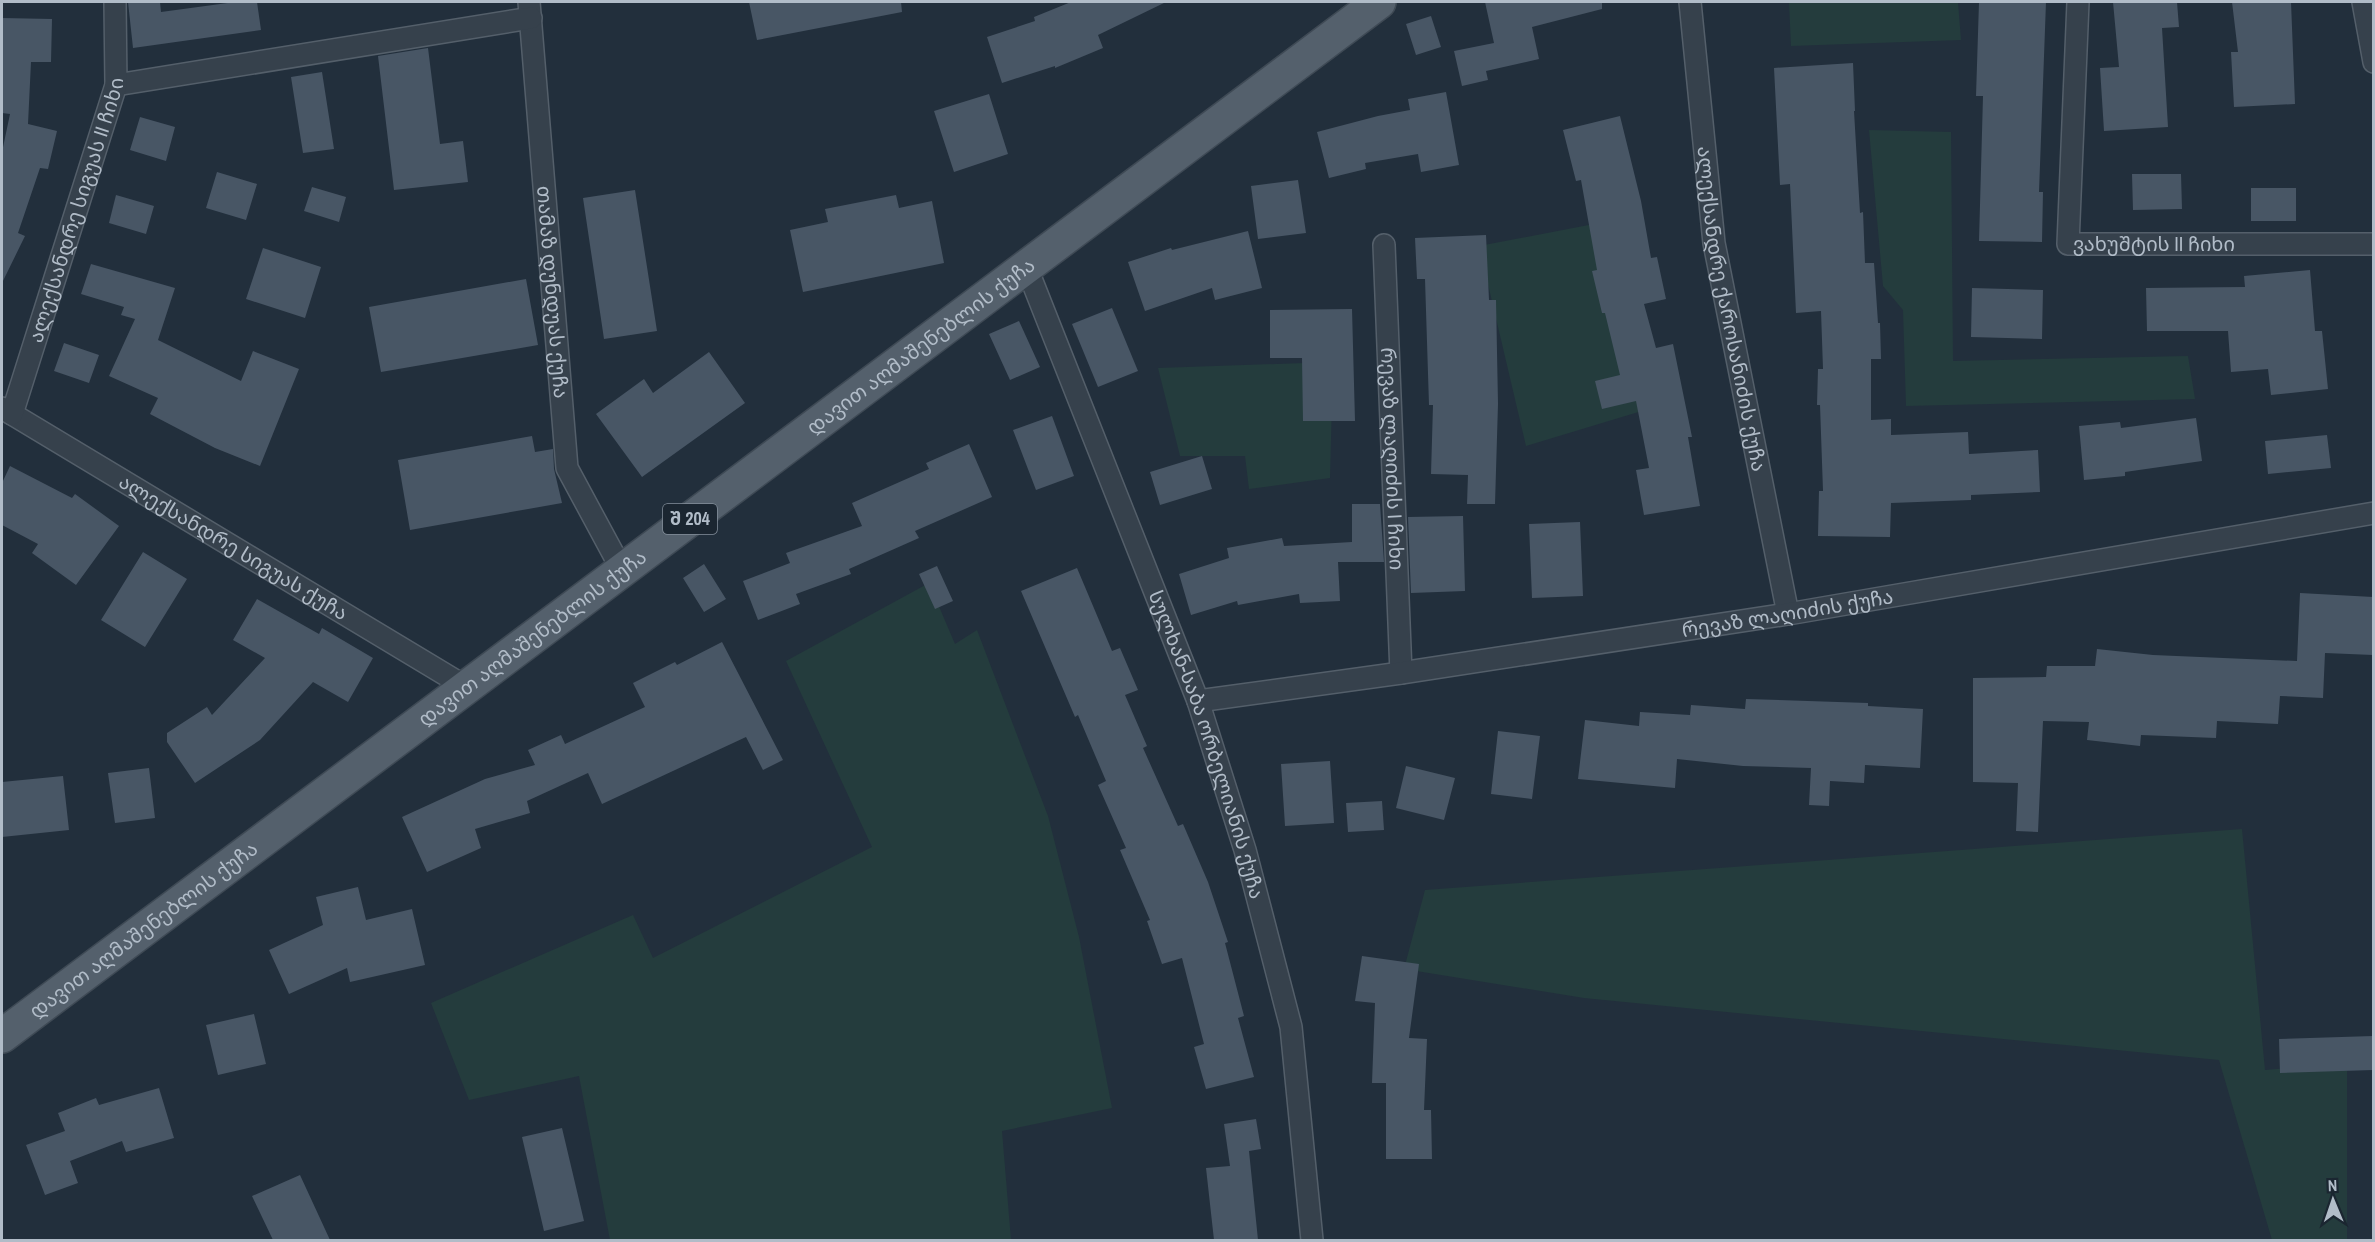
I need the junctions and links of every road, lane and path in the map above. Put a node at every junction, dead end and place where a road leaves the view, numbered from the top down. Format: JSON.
{"nodes":[{"id":1,"x":115,"y":2,"type":"edge"},
{"id":2,"x":1378,"y":2,"type":"edge"},
{"id":3,"x":1690,"y":2,"type":"edge"},
{"id":4,"x":2078,"y":2,"type":"edge"},
{"id":5,"x":2363,"y":2,"type":"edge"},
{"id":6,"x":530,"y":10,"type":"edge"},
{"id":7,"x":2373,"y":62,"type":"edge"},
{"id":8,"x":116,"y":85,"type":"junction"},
{"id":9,"x":2373,"y":244,"type":"edge"},
{"id":10,"x":1384,"y":245,"type":"dead end"},
{"id":11,"x":1026,"y":266,"type":"junction"},
{"id":12,"x":7,"y":411,"type":"edge"},
{"id":13,"x":2373,"y":513,"type":"edge"},
{"id":14,"x":622,"y":570,"type":"junction"},
{"id":15,"x":1788,"y":614,"type":"junction"},
{"id":16,"x":1401,"y":673,"type":"junction"},
{"id":17,"x":466,"y":687,"type":"junction"},
{"id":18,"x":1198,"y":701,"type":"junction"},
{"id":19,"x":2,"y":1036,"type":"edge"},
{"id":20,"x":1312,"y":1240,"type":"edge"}],
"edges":[{"from":1,"to":8,"type":"street","name":"ალექსანდრე სიგუას II ჩიხი"},
{"from":2,"to":11,"type":"main road","name":"დავით აღმაშენებლის ქუჩა","number":"შ 204"},
{"from":3,"to":15,"type":"street","name":"ალექსანდრე ქაროსანიძის ქუჩა"},
{"from":4,"to":9,"type":"street","name":"ვახუშტის II ჩიხი"},
{"from":5,"to":7,"type":"street"},
{"from":6,"to":8,"type":"street"},
{"from":6,"to":14,"type":"street","name":"თამაზ დუნდუას ქუჩა"},
{"from":8,"to":12,"type":"street","name":"ალექსანდრე სიგუას II ჩიხი"},
{"from":10,"to":16,"type":"street","name":"რევაზ ლაღიძის I ჩიხი"},
{"from":11,"to":14,"type":"main road","name":"დავით აღმაშენებლის ქუჩა","number":"შ 204"},
{"from":11,"to":18,"type":"street","name":"სულხან-საბა ორბელიანის ქუჩა"},
{"from":12,"to":17,"type":"street","name":"ალექსანდრე სიგუას ქუჩა"},
{"from":13,"to":15,"type":"street","name":"რევაზ ლაღიძის ქუჩა"},
{"from":14,"to":17,"type":"main road","name":"დავით აღმაშენებლის ქუჩა","number":"შ 204"},
{"from":15,"to":16,"type":"street","name":"რევაზ ლაღიძის ქუჩა"},
{"from":16,"to":18,"type":"street","name":"რევაზ ლაღიძის ქუჩა"},
{"from":17,"to":19,"type":"main road","name":"დავით აღმაშენებლის ქუჩა","number":"შ 204"},
{"from":18,"to":20,"type":"street","name":"სულხან-საბა ორბელიანის ქუჩა"}]}
